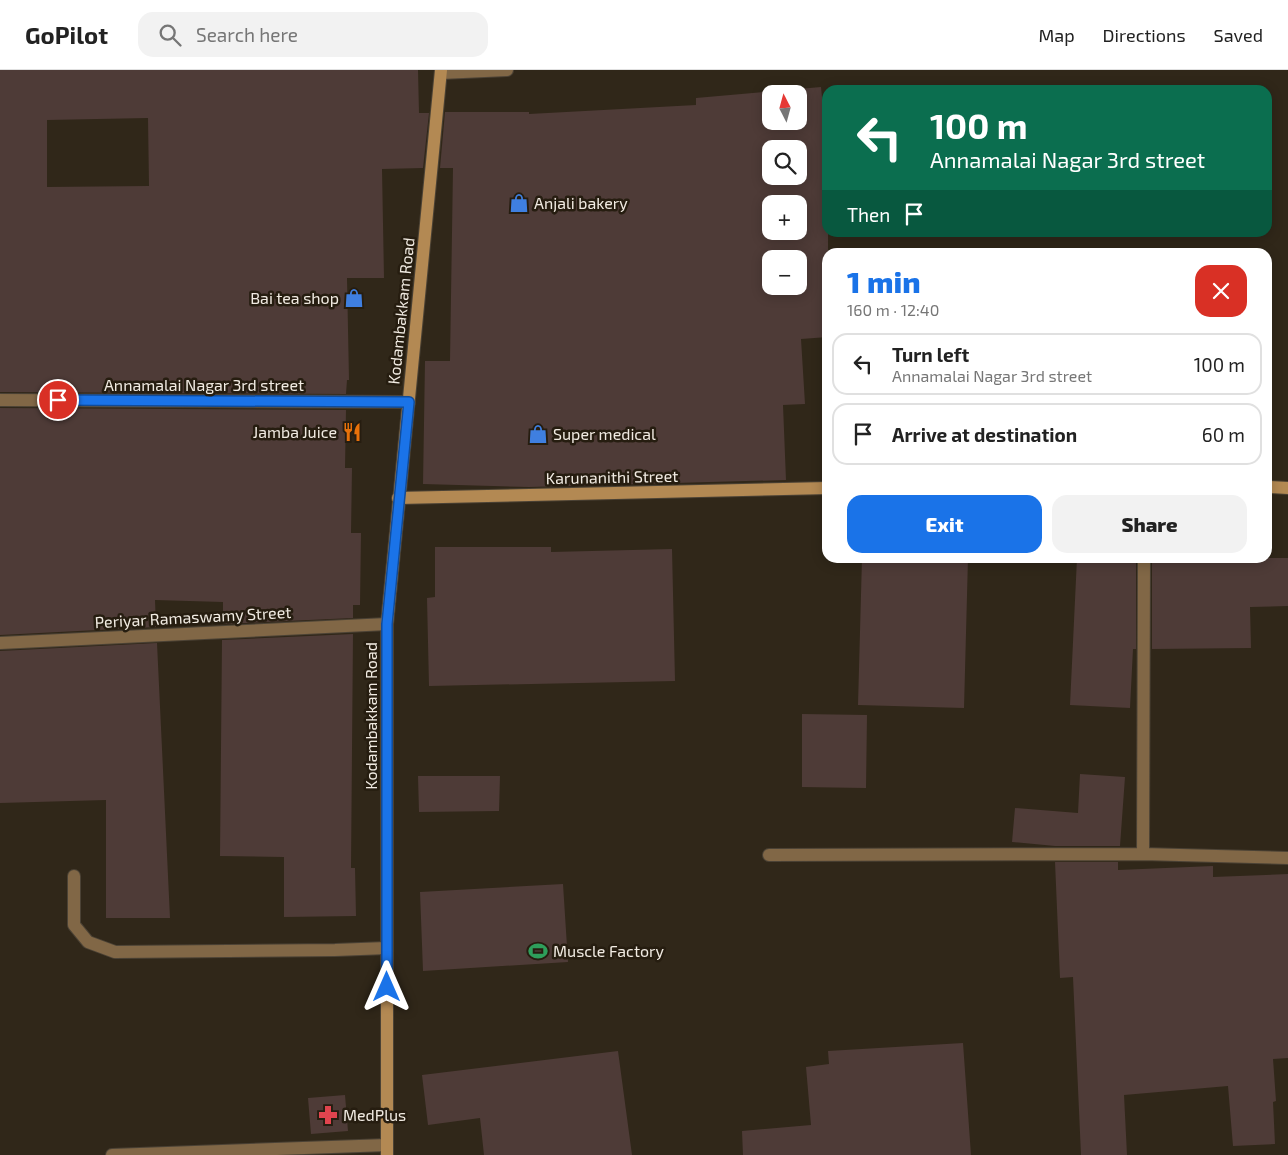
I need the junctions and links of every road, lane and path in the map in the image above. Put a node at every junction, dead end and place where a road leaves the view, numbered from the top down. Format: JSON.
{"nodes":[{"id":1,"x":507,"y":70,"type":"edge"},
{"id":2,"x":441,"y":72,"type":"edge"},
{"id":3,"x":0,"y":400,"type":"edge"},
{"id":4,"x":409,"y":402,"type":"junction"},
{"id":5,"x":1272,"y":487,"type":"edge"},
{"id":6,"x":822,"y":488,"type":"edge"},
{"id":7,"x":1288,"y":488,"type":"edge"},
{"id":8,"x":398,"y":498,"type":"junction"},
{"id":9,"x":1144,"y":563,"type":"edge"},
{"id":10,"x":387,"y":624,"type":"junction"},
{"id":11,"x":0,"y":643,"type":"edge"},
{"id":12,"x":1143,"y":854,"type":"junction"},
{"id":13,"x":769,"y":855,"type":"dead end"},
{"id":14,"x":1288,"y":858,"type":"edge"},
{"id":15,"x":74,"y":876,"type":"dead end"},
{"id":16,"x":387,"y":948,"type":"junction"},
{"id":17,"x":387,"y":1150,"type":"edge"},
{"id":18,"x":112,"y":1155,"type":"edge"}],
"edges":[{"from":1,"to":2,"type":"street"},
{"from":2,"to":4,"type":"main road","name":"Kodambakkam Road"},
{"from":3,"to":4,"type":"street","name":"Annamalai Nagar 3rd street"},
{"from":4,"to":8,"type":"main road","name":"Kodambakkam Road"},
{"from":5,"to":7,"type":"main road"},
{"from":6,"to":8,"type":"main road","name":"Karunanithi Street"},
{"from":8,"to":10,"type":"main road","name":"Kodambakkam Road"},
{"from":9,"to":12,"type":"street"},
{"from":10,"to":11,"type":"street","name":"Periyar Ramaswamy Street"},
{"from":10,"to":16,"type":"main road","name":"Kodambakkam Road"},
{"from":12,"to":13,"type":"street"},
{"from":12,"to":14,"type":"street"},
{"from":15,"to":16,"type":"street"},
{"from":16,"to":17,"type":"main road","name":"Kodambakkam Road"},
{"from":17,"to":18,"type":"street"}]}
